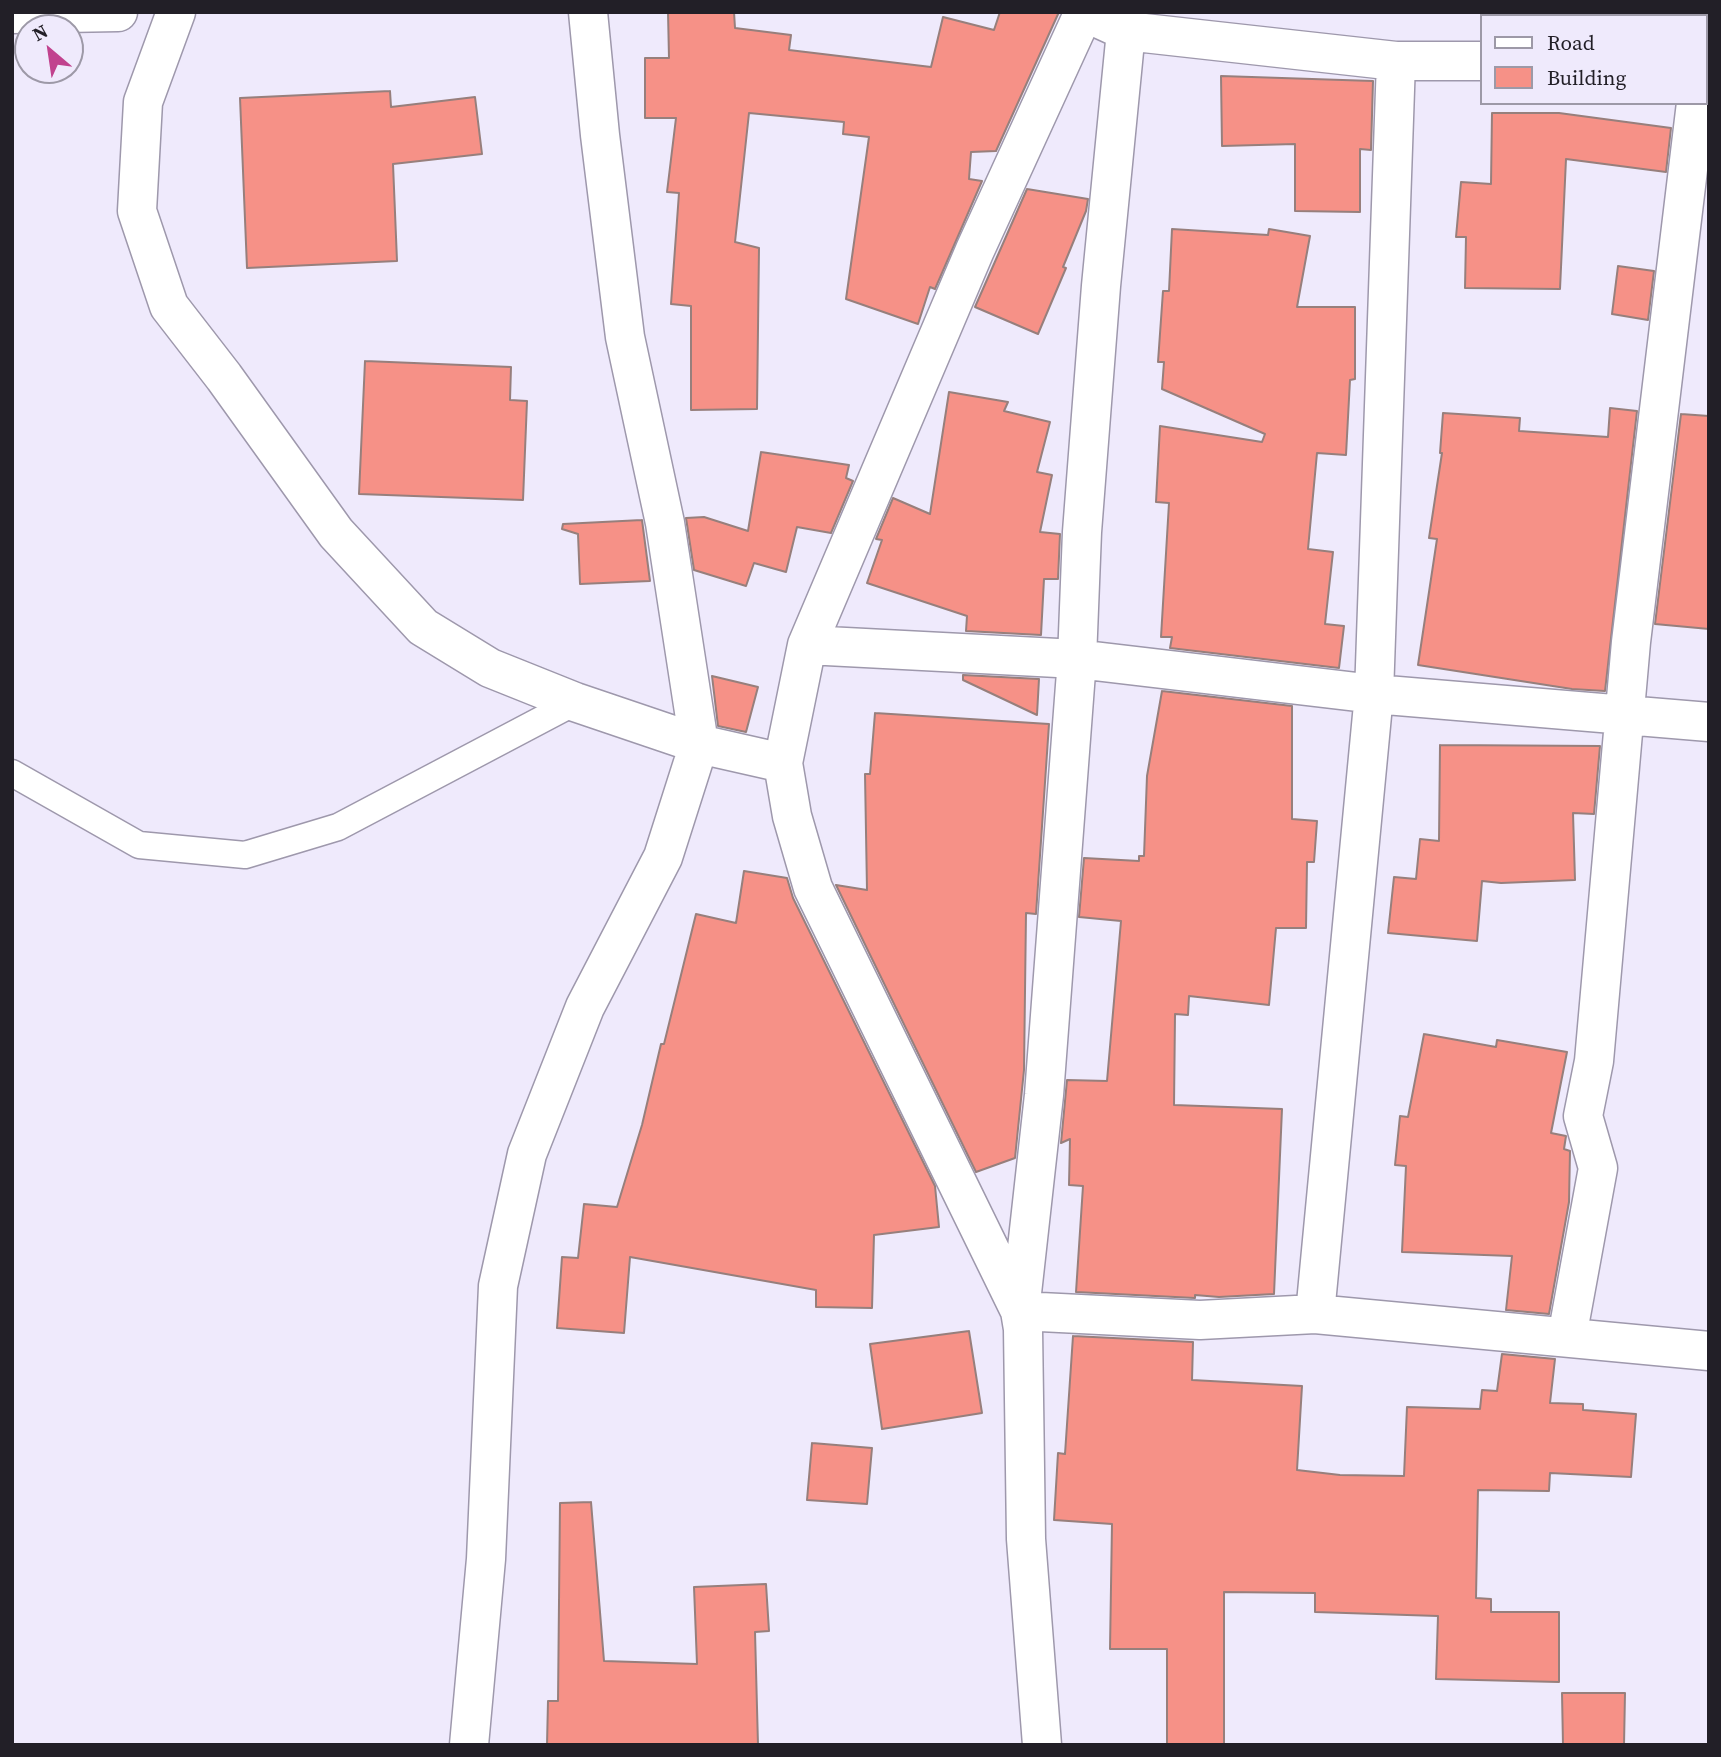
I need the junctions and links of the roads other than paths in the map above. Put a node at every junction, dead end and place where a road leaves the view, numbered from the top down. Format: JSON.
{"nodes":[{"id":1,"x":118,"y":12,"type":"edge"},
{"id":2,"x":176,"y":12,"type":"edge"},
{"id":3,"x":588,"y":12,"type":"edge"},
{"id":4,"x":1084,"y":13,"type":"edge"},
{"id":5,"x":12,"y":14,"type":"edge"},
{"id":6,"x":1126,"y":31,"type":"junction"},
{"id":7,"x":1396,"y":61,"type":"junction"},
{"id":8,"x":1480,"y":61,"type":"edge"},
{"id":9,"x":1696,"y":105,"type":"edge"},
{"id":10,"x":807,"y":645,"type":"junction"},
{"id":11,"x":1077,"y":659,"type":"junction"},
{"id":12,"x":1374,"y":694,"type":"junction"},
{"id":13,"x":575,"y":702,"type":"junction"},
{"id":14,"x":1624,"y":714,"type":"junction"},
{"id":15,"x":1709,"y":722,"type":"edge"},
{"id":16,"x":699,"y":744,"type":"junction"},
{"id":17,"x":783,"y":764,"type":"junction"},
{"id":18,"x":12,"y":773,"type":"edge"},
{"id":19,"x":1020,"y":1311,"type":"junction"},
{"id":20,"x":1315,"y":1314,"type":"junction"},
{"id":21,"x":1567,"y":1338,"type":"junction"},
{"id":22,"x":1709,"y":1351,"type":"edge"},
{"id":23,"x":469,"y":1745,"type":"edge"},
{"id":24,"x":1042,"y":1745,"type":"edge"}],
"edges":[{"from":1,"to":5,"type":"street"},
{"from":2,"to":13,"type":"street"},
{"from":3,"to":16,"type":"street"},
{"from":4,"to":6,"type":"street"},
{"from":4,"to":10,"type":"street"},
{"from":6,"to":7,"type":"street"},
{"from":6,"to":11,"type":"street"},
{"from":7,"to":8,"type":"street"},
{"from":7,"to":12,"type":"street"},
{"from":9,"to":14,"type":"street"},
{"from":10,"to":11,"type":"street"},
{"from":10,"to":17,"type":"street"},
{"from":11,"to":12,"type":"street"},
{"from":11,"to":19,"type":"street"},
{"from":12,"to":14,"type":"street"},
{"from":12,"to":20,"type":"street"},
{"from":13,"to":16,"type":"street"},
{"from":13,"to":18,"type":"lane"},
{"from":14,"to":15,"type":"street"},
{"from":14,"to":21,"type":"street"},
{"from":16,"to":17,"type":"street"},
{"from":16,"to":23,"type":"street"},
{"from":17,"to":19,"type":"street"},
{"from":19,"to":20,"type":"street"},
{"from":19,"to":24,"type":"street"},
{"from":20,"to":21,"type":"street"},
{"from":21,"to":22,"type":"street"}]}
